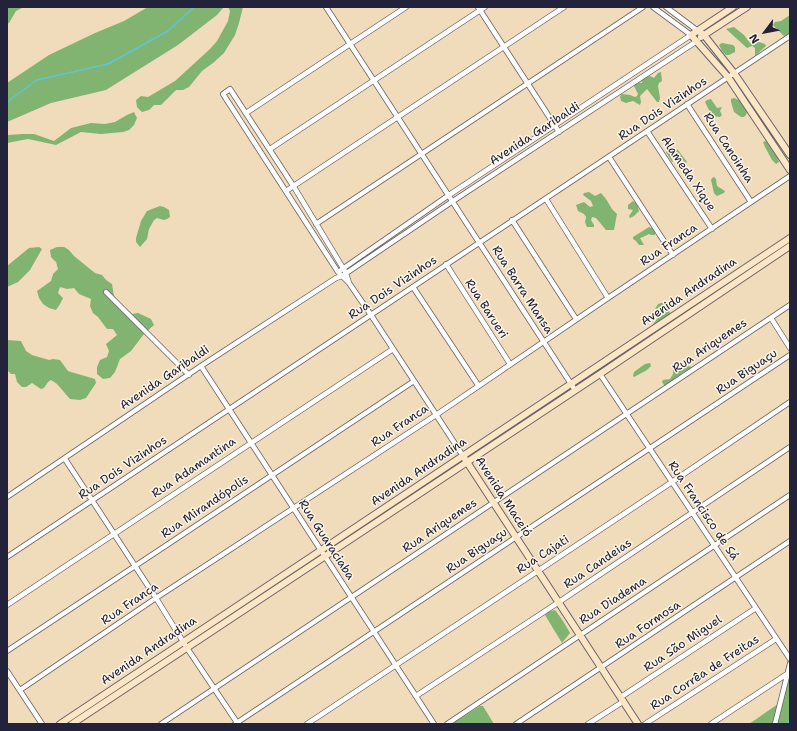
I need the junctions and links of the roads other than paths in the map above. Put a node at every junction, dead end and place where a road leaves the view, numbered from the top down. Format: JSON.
{"nodes":[{"id":1,"x":327,"y":7,"type":"edge"},
{"id":2,"x":406,"y":7,"type":"edge"},
{"id":3,"x":485,"y":7,"type":"edge"},
{"id":4,"x":564,"y":7,"type":"edge"},
{"id":5,"x":643,"y":7,"type":"edge"},
{"id":6,"x":653,"y":7,"type":"edge"},
{"id":7,"x":666,"y":7,"type":"edge"},
{"id":8,"x":733,"y":7,"type":"edge"},
{"id":9,"x":747,"y":7,"type":"edge"},
{"id":10,"x":479,"y":9,"type":"edge"},
{"id":11,"x":698,"y":30,"type":"junction"},
{"id":12,"x":691,"y":35,"type":"junction"},
{"id":13,"x":704,"y":36,"type":"junction"},
{"id":14,"x":790,"y":36,"type":"edge"},
{"id":15,"x":697,"y":41,"type":"junction"},
{"id":16,"x":350,"y":44,"type":"junction"},
{"id":17,"x":504,"y":47,"type":"junction"},
{"id":18,"x":734,"y":72,"type":"junction"},
{"id":19,"x":728,"y":77,"type":"junction"},
{"id":20,"x":374,"y":81,"type":"junction"},
{"id":21,"x":527,"y":84,"type":"junction"},
{"id":22,"x":687,"y":104,"type":"junction"},
{"id":23,"x":246,"y":113,"type":"junction"},
{"id":24,"x":398,"y":117,"type":"junction"},
{"id":25,"x":554,"y":126,"type":"junction"},
{"id":26,"x":647,"y":131,"type":"junction"},
{"id":27,"x":559,"y":132,"type":"junction"},
{"id":28,"x":270,"y":150,"type":"junction"},
{"id":29,"x":421,"y":154,"type":"junction"},
{"id":30,"x":790,"y":155,"type":"edge"},
{"id":31,"x":609,"y":157,"type":"junction"},
{"id":32,"x":790,"y":170,"type":"edge"},
{"id":33,"x":790,"y":176,"type":"edge"},
{"id":34,"x":294,"y":187,"type":"junction"},
{"id":35,"x":286,"y":191,"type":"junction"},
{"id":36,"x":448,"y":195,"type":"junction"},
{"id":37,"x":546,"y":199,"type":"junction"},
{"id":38,"x":453,"y":201,"type":"junction"},
{"id":39,"x":751,"y":202,"type":"junction"},
{"id":40,"x":512,"y":220,"type":"junction"},
{"id":41,"x":316,"y":224,"type":"junction"},
{"id":42,"x":712,"y":229,"type":"junction"},
{"id":43,"x":790,"y":238,"type":"edge"},
{"id":44,"x":479,"y":243,"type":"junction"},
{"id":45,"x":790,"y":246,"type":"edge"},
{"id":46,"x":673,"y":255,"type":"junction"},
{"id":47,"x":446,"y":264,"type":"junction"},
{"id":48,"x":343,"y":268,"type":"junction"},
{"id":49,"x":338,"y":272,"type":"junction"},
{"id":50,"x":346,"y":273,"type":"junction"},
{"id":51,"x":342,"y":276,"type":"junction"},
{"id":52,"x":336,"y":278,"type":"junction"},
{"id":53,"x":349,"y":283,"type":"junction"},
{"id":54,"x":413,"y":287,"type":"junction"},
{"id":55,"x":106,"y":292,"type":"dead end"},
{"id":56,"x":608,"y":298,"type":"junction"},
{"id":57,"x":790,"y":305,"type":"edge"},
{"id":58,"x":685,"y":312,"type":"junction"},
{"id":59,"x":371,"y":315,"type":"junction"},
{"id":60,"x":771,"y":318,"type":"junction"},
{"id":61,"x":576,"y":319,"type":"junction"},
{"id":62,"x":543,"y":342,"type":"junction"},
{"id":63,"x":790,"y":348,"type":"edge"},
{"id":64,"x":393,"y":349,"type":"junction"},
{"id":65,"x":790,"y":355,"type":"edge"},
{"id":66,"x":510,"y":364,"type":"junction"},
{"id":67,"x":201,"y":366,"type":"junction"},
{"id":68,"x":600,"y":374,"type":"junction"},
{"id":69,"x":189,"y":375,"type":"junction"},
{"id":70,"x":414,"y":381,"type":"junction"},
{"id":71,"x":570,"y":383,"type":"junction"},
{"id":72,"x":478,"y":386,"type":"junction"},
{"id":73,"x":575,"y":390,"type":"junction"},
{"id":74,"x":790,"y":402,"type":"edge"},
{"id":75,"x":229,"y":409,"type":"junction"},
{"id":76,"x":436,"y":414,"type":"junction"},
{"id":77,"x":627,"y":414,"type":"junction"},
{"id":78,"x":251,"y":443,"type":"junction"},
{"id":79,"x":790,"y":447,"type":"edge"},
{"id":80,"x":650,"y":448,"type":"junction"},
{"id":81,"x":65,"y":459,"type":"junction"},
{"id":82,"x":465,"y":459,"type":"junction"},
{"id":83,"x":272,"y":474,"type":"junction"},
{"id":84,"x":672,"y":482,"type":"junction"},
{"id":85,"x":790,"y":495,"type":"edge"},
{"id":86,"x":7,"y":497,"type":"edge"},
{"id":87,"x":92,"y":501,"type":"junction"},
{"id":88,"x":493,"y":502,"type":"junction"},
{"id":89,"x":294,"y":508,"type":"junction"},
{"id":90,"x":692,"y":513,"type":"junction"},
{"id":91,"x":114,"y":534,"type":"junction"},
{"id":92,"x":516,"y":538,"type":"junction"},
{"id":93,"x":790,"y":541,"type":"edge"},
{"id":94,"x":715,"y":546,"type":"junction"},
{"id":95,"x":321,"y":550,"type":"junction"},
{"id":96,"x":325,"y":556,"type":"junction"},
{"id":97,"x":7,"y":557,"type":"edge"},
{"id":98,"x":135,"y":566,"type":"junction"},
{"id":99,"x":538,"y":570,"type":"junction"},
{"id":100,"x":736,"y":578,"type":"junction"},
{"id":101,"x":156,"y":598,"type":"junction"},
{"id":102,"x":352,"y":598,"type":"junction"},
{"id":103,"x":559,"y":602,"type":"junction"},
{"id":104,"x":7,"y":605,"type":"edge"},
{"id":105,"x":756,"y":608,"type":"junction"},
{"id":106,"x":374,"y":632,"type":"junction"},
{"id":107,"x":580,"y":635,"type":"junction"},
{"id":108,"x":776,"y":638,"type":"junction"},
{"id":109,"x":185,"y":645,"type":"junction"},
{"id":110,"x":7,"y":651,"type":"edge"},
{"id":111,"x":790,"y":659,"type":"edge"},
{"id":112,"x":790,"y":664,"type":"edge"},
{"id":113,"x":396,"y":665,"type":"junction"},
{"id":114,"x":602,"y":667,"type":"junction"},
{"id":115,"x":7,"y":671,"type":"edge"},
{"id":116,"x":787,"y":674,"type":"junction"},
{"id":117,"x":215,"y":689,"type":"junction"},
{"id":118,"x":20,"y":690,"type":"junction"},
{"id":119,"x":416,"y":696,"type":"junction"},
{"id":120,"x":622,"y":699,"type":"junction"},
{"id":121,"x":42,"y":724,"type":"edge"},
{"id":122,"x":60,"y":724,"type":"edge"},
{"id":123,"x":72,"y":724,"type":"edge"},
{"id":124,"x":161,"y":724,"type":"edge"},
{"id":125,"x":237,"y":724,"type":"edge"},
{"id":126,"x":307,"y":724,"type":"edge"},
{"id":127,"x":434,"y":724,"type":"edge"},
{"id":128,"x":447,"y":724,"type":"edge"},
{"id":129,"x":516,"y":724,"type":"edge"},
{"id":130,"x":588,"y":724,"type":"edge"},
{"id":131,"x":638,"y":724,"type":"edge"},
{"id":132,"x":645,"y":724,"type":"edge"},
{"id":133,"x":711,"y":724,"type":"edge"},
{"id":134,"x":775,"y":724,"type":"edge"}],
"edges":[{"from":1,"to":16,"type":"street"},
{"from":2,"to":16,"type":"street"},
{"from":3,"to":10,"type":"street"},
{"from":4,"to":17,"type":"street"},
{"from":5,"to":21,"type":"street"},
{"from":6,"to":12,"type":"street"},
{"from":7,"to":11,"type":"street"},
{"from":8,"to":11,"type":"main road","name":"Avenida Garibaldi"},
{"from":9,"to":13,"type":"main road","name":"Avenida Garibaldi"},
{"from":10,"to":17,"type":"street"},
{"from":10,"to":20,"type":"street"},
{"from":11,"to":12,"type":"main road","name":"Avenida Garibaldi"},
{"from":11,"to":13,"type":"main road"},
{"from":12,"to":15,"type":"main road"},
{"from":12,"to":25,"type":"street","name":"Avenida Garibaldi"},
{"from":13,"to":15,"type":"main road","name":"Avenida Garibaldi"},
{"from":13,"to":18,"type":"main road"},
{"from":14,"to":18,"type":"street","name":"Rua Dois Vizinhos"},
{"from":15,"to":19,"type":"main road"},
{"from":15,"to":27,"type":"street","name":"Avenida Garibaldi"},
{"from":16,"to":20,"type":"street"},
{"from":16,"to":23,"type":"street"},
{"from":17,"to":21,"type":"street"},
{"from":17,"to":24,"type":"street"},
{"from":18,"to":19,"type":"street","name":"Rua Dois Vizinhos"},
{"from":18,"to":30,"type":"main road"},
{"from":19,"to":22,"type":"street","name":"Rua Dois Vizinhos"},
{"from":19,"to":32,"type":"main road"},
{"from":20,"to":24,"type":"street"},
{"from":20,"to":28,"type":"street"},
{"from":21,"to":25,"type":"street"},
{"from":21,"to":29,"type":"street"},
{"from":22,"to":26,"type":"street","name":"Rua Dois Vizinhos"},
{"from":22,"to":39,"type":"street","name":"Rua Canoinha"},
{"from":23,"to":28,"type":"street","name":"Avenida Maceió"},
{"from":23,"to":35,"type":"street","name":"Avenida Maceió"},
{"from":24,"to":29,"type":"street"},
{"from":24,"to":34,"type":"street"},
{"from":25,"to":27,"type":"street"},
{"from":25,"to":36,"type":"street","name":"Avenida Garibaldi"},
{"from":26,"to":31,"type":"street","name":"Rua Dois Vizinhos"},
{"from":26,"to":42,"type":"street","name":"Alameda Xique"},
{"from":27,"to":38,"type":"street","name":"Avenida Garibaldi"},
{"from":28,"to":34,"type":"street","name":"Avenida Maceió"},
{"from":29,"to":36,"type":"street"},
{"from":29,"to":41,"type":"street"},
{"from":31,"to":37,"type":"street","name":"Rua Dois Vizinhos"},
{"from":31,"to":46,"type":"street"},
{"from":33,"to":39,"type":"street","name":"Rua Franca"},
{"from":34,"to":35,"type":"street"},
{"from":34,"to":41,"type":"street","name":"Avenida Maceió"},
{"from":35,"to":49,"type":"street","name":"Avenida Maceió"},
{"from":36,"to":38,"type":"street","name":"Rua Barra Mansa"},
{"from":36,"to":48,"type":"street","name":"Avenida Garibaldi"},
{"from":37,"to":40,"type":"street","name":"Rua Dois Vizinhos"},
{"from":37,"to":56,"type":"street"},
{"from":38,"to":44,"type":"street","name":"Rua Barra Mansa"},
{"from":38,"to":50,"type":"street","name":"Avenida Garibaldi"},
{"from":39,"to":42,"type":"street","name":"Rua Franca"},
{"from":40,"to":44,"type":"street","name":"Rua Dois Vizinhos"},
{"from":40,"to":61,"type":"street"},
{"from":41,"to":48,"type":"street","name":"Avenida Maceió"},
{"from":42,"to":46,"type":"street","name":"Rua Franca"},
{"from":43,"to":58,"type":"main road","name":"Avenida Andradina"},
{"from":44,"to":47,"type":"street","name":"Rua Dois Vizinhos"},
{"from":44,"to":62,"type":"street","name":"Rua Barra Mansa"},
{"from":45,"to":58,"type":"main road","name":"Avenida Andradina"},
{"from":46,"to":56,"type":"street","name":"Rua Franca"},
{"from":47,"to":54,"type":"street","name":"Rua Dois Vizinhos"},
{"from":47,"to":66,"type":"street","name":"Rua Barueri"},
{"from":48,"to":49,"type":"street","name":"Avenida Garibaldi"},
{"from":48,"to":50,"type":"street","name":"Avenida Maceió"},
{"from":49,"to":51,"type":"street","name":"Avenida Maceió"},
{"from":49,"to":52,"type":"street"},
{"from":50,"to":51,"type":"street","name":"Avenida Garibaldi"},
{"from":50,"to":53,"type":"street","name":"Avenida Maceió"},
{"from":51,"to":52,"type":"street","name":"Avenida Garibaldi"},
{"from":51,"to":53,"type":"street","name":"Avenida Maceió"},
{"from":52,"to":67,"type":"street","name":"Avenida Garibaldi"},
{"from":53,"to":59,"type":"street","name":"Avenida Maceió"},
{"from":54,"to":59,"type":"street","name":"Rua Dois Vizinhos"},
{"from":54,"to":72,"type":"street"},
{"from":55,"to":69,"type":"street"},
{"from":56,"to":61,"type":"street","name":"Rua Franca"},
{"from":57,"to":60,"type":"street","name":"Rua Ariquemes"},
{"from":58,"to":68,"type":"main road","name":"Avenida Andradina"},
{"from":58,"to":71,"type":"main road","name":"Avenida Andradina"},
{"from":59,"to":64,"type":"street","name":"Avenida Maceió"},
{"from":59,"to":75,"type":"street","name":"Rua Dois Vizinhos"},
{"from":60,"to":63,"type":"street"},
{"from":60,"to":77,"type":"street","name":"Rua Ariquemes"},
{"from":61,"to":62,"type":"street","name":"Rua Franca"},
{"from":62,"to":66,"type":"street","name":"Rua Franca"},
{"from":62,"to":71,"type":"street","name":"Rua Barra Mansa"},
{"from":64,"to":70,"type":"street","name":"Avenida Maceió"},
{"from":64,"to":78,"type":"street","name":"Rua Adamantina"},
{"from":65,"to":80,"type":"street","name":"Rua Biguaçu"},
{"from":66,"to":72,"type":"street","name":"Rua Franca"},
{"from":67,"to":69,"type":"street","name":"Avenida Garibaldi"},
{"from":67,"to":75,"type":"street","name":"Rua Guaraciaba"},
{"from":68,"to":73,"type":"main road","name":"Avenida Andradina"},
{"from":68,"to":77,"type":"street","name":"Rua Francisco de Sá"},
{"from":69,"to":81,"type":"street","name":"Avenida Garibaldi"},
{"from":70,"to":76,"type":"street","name":"Avenida Maceió"},
{"from":70,"to":83,"type":"street","name":"Rua Mirandópolis"},
{"from":71,"to":73,"type":"street","name":"Rua Barra Mansa"},
{"from":71,"to":82,"type":"main road","name":"Avenida Andradina"},
{"from":72,"to":76,"type":"street","name":"Rua Franca"},
{"from":73,"to":82,"type":"main road","name":"Avenida Andradina"},
{"from":74,"to":84,"type":"street","name":"Rua Cajati"},
{"from":75,"to":78,"type":"street","name":"Rua Guaraciaba"},
{"from":75,"to":87,"type":"street","name":"Rua Dois Vizinhos"},
{"from":76,"to":82,"type":"street","name":"Avenida Maceió"},
{"from":76,"to":89,"type":"street","name":"Rua Franca"},
{"from":77,"to":80,"type":"street","name":"Rua Francisco de Sá"},
{"from":77,"to":88,"type":"street","name":"Rua Ariquemes"},
{"from":78,"to":83,"type":"street","name":"Rua Guaraciaba"},
{"from":78,"to":91,"type":"street","name":"Rua Adamantina"},
{"from":79,"to":90,"type":"street","name":"Rua Candeias"},
{"from":80,"to":84,"type":"street","name":"Rua Francisco de Sá"},
{"from":80,"to":92,"type":"street","name":"Rua Biguaçu"},
{"from":81,"to":86,"type":"street","name":"Avenida Garibaldi"},
{"from":81,"to":87,"type":"street"},
{"from":82,"to":88,"type":"main road","name":"Avenida Maceió"},
{"from":82,"to":95,"type":"main road","name":"Avenida Andradina"},
{"from":82,"to":96,"type":"main road","name":"Avenida Andradina"},
{"from":83,"to":89,"type":"street","name":"Rua Guaraciaba"},
{"from":83,"to":98,"type":"street","name":"Rua Mirandópolis"},
{"from":84,"to":90,"type":"street","name":"Rua Francisco de Sá"},
{"from":84,"to":99,"type":"street","name":"Rua Cajati"},
{"from":85,"to":94,"type":"street","name":"Rua Diadema"},
{"from":87,"to":91,"type":"street"},
{"from":87,"to":97,"type":"street","name":"Rua Dois Vizinhos"},
{"from":88,"to":92,"type":"main road","name":"Avenida Maceió"},
{"from":88,"to":102,"type":"street","name":"Rua Ariquemes"},
{"from":89,"to":95,"type":"street","name":"Rua Guaraciaba"},
{"from":89,"to":101,"type":"street","name":"Rua Franca"},
{"from":90,"to":94,"type":"street","name":"Rua Francisco de Sá"},
{"from":90,"to":103,"type":"street","name":"Rua Candeias"},
{"from":91,"to":98,"type":"street"},
{"from":91,"to":104,"type":"street","name":"Rua Adamantina"},
{"from":92,"to":99,"type":"main road","name":"Avenida Maceió"},
{"from":92,"to":106,"type":"street","name":"Rua Biguaçu"},
{"from":93,"to":100,"type":"street","name":"Rua Formosa"},
{"from":94,"to":100,"type":"street","name":"Rua Francisco de Sá"},
{"from":94,"to":107,"type":"street","name":"Rua Diadema"},
{"from":95,"to":96,"type":"street","name":"Rua Guaraciaba"},
{"from":95,"to":109,"type":"main road","name":"Avenida Andradina"},
{"from":96,"to":102,"type":"street","name":"Rua Guaraciaba"},
{"from":96,"to":109,"type":"main road","name":"Avenida Andradina"},
{"from":98,"to":101,"type":"street"},
{"from":98,"to":110,"type":"street","name":"Rua Mirandópolis"},
{"from":99,"to":103,"type":"main road","name":"Avenida Maceió"},
{"from":99,"to":113,"type":"street","name":"Rua Cajati"},
{"from":100,"to":105,"type":"street","name":"Rua Francisco de Sá"},
{"from":100,"to":114,"type":"street","name":"Rua Formosa"},
{"from":101,"to":109,"type":"street"},
{"from":101,"to":118,"type":"street","name":"Rua Franca"},
{"from":102,"to":106,"type":"street","name":"Rua Guaraciaba"},
{"from":102,"to":117,"type":"street","name":"Rua Ariquemes"},
{"from":103,"to":107,"type":"main road","name":"Avenida Maceió"},
{"from":103,"to":119,"type":"street","name":"Rua Candeias"},
{"from":105,"to":108,"type":"street","name":"Rua Francisco de Sá"},
{"from":105,"to":120,"type":"street","name":"Rua São Miguel"},
{"from":106,"to":113,"type":"street","name":"Rua Guaraciaba"},
{"from":106,"to":125,"type":"street","name":"Rua Biguaçu"},
{"from":107,"to":114,"type":"main road","name":"Avenida Maceió"},
{"from":107,"to":128,"type":"street","name":"Rua Diadema"},
{"from":108,"to":111,"type":"street","name":"Rua Francisco de Sá"},
{"from":108,"to":132,"type":"street","name":"Rua Corrêa de Freitas"},
{"from":109,"to":117,"type":"street"},
{"from":109,"to":122,"type":"main road","name":"Avenida Andradina"},
{"from":109,"to":123,"type":"main road","name":"Avenida Andradina"},
{"from":112,"to":116,"type":"street"},
{"from":113,"to":119,"type":"street","name":"Rua Guaraciaba"},
{"from":113,"to":126,"type":"street","name":"Rua Cajati"},
{"from":114,"to":120,"type":"main road","name":"Avenida Maceió"},
{"from":114,"to":129,"type":"street","name":"Rua Formosa"},
{"from":115,"to":118,"type":"street"},
{"from":116,"to":133,"type":"street"},
{"from":116,"to":134,"type":"street"},
{"from":117,"to":124,"type":"street","name":"Rua Ariquemes"},
{"from":117,"to":125,"type":"street"},
{"from":118,"to":121,"type":"street"},
{"from":119,"to":127,"type":"street","name":"Rua Guaraciaba"},
{"from":120,"to":130,"type":"street","name":"Rua São Miguel"},
{"from":120,"to":131,"type":"main road","name":"Avenida Maceió"}]}
